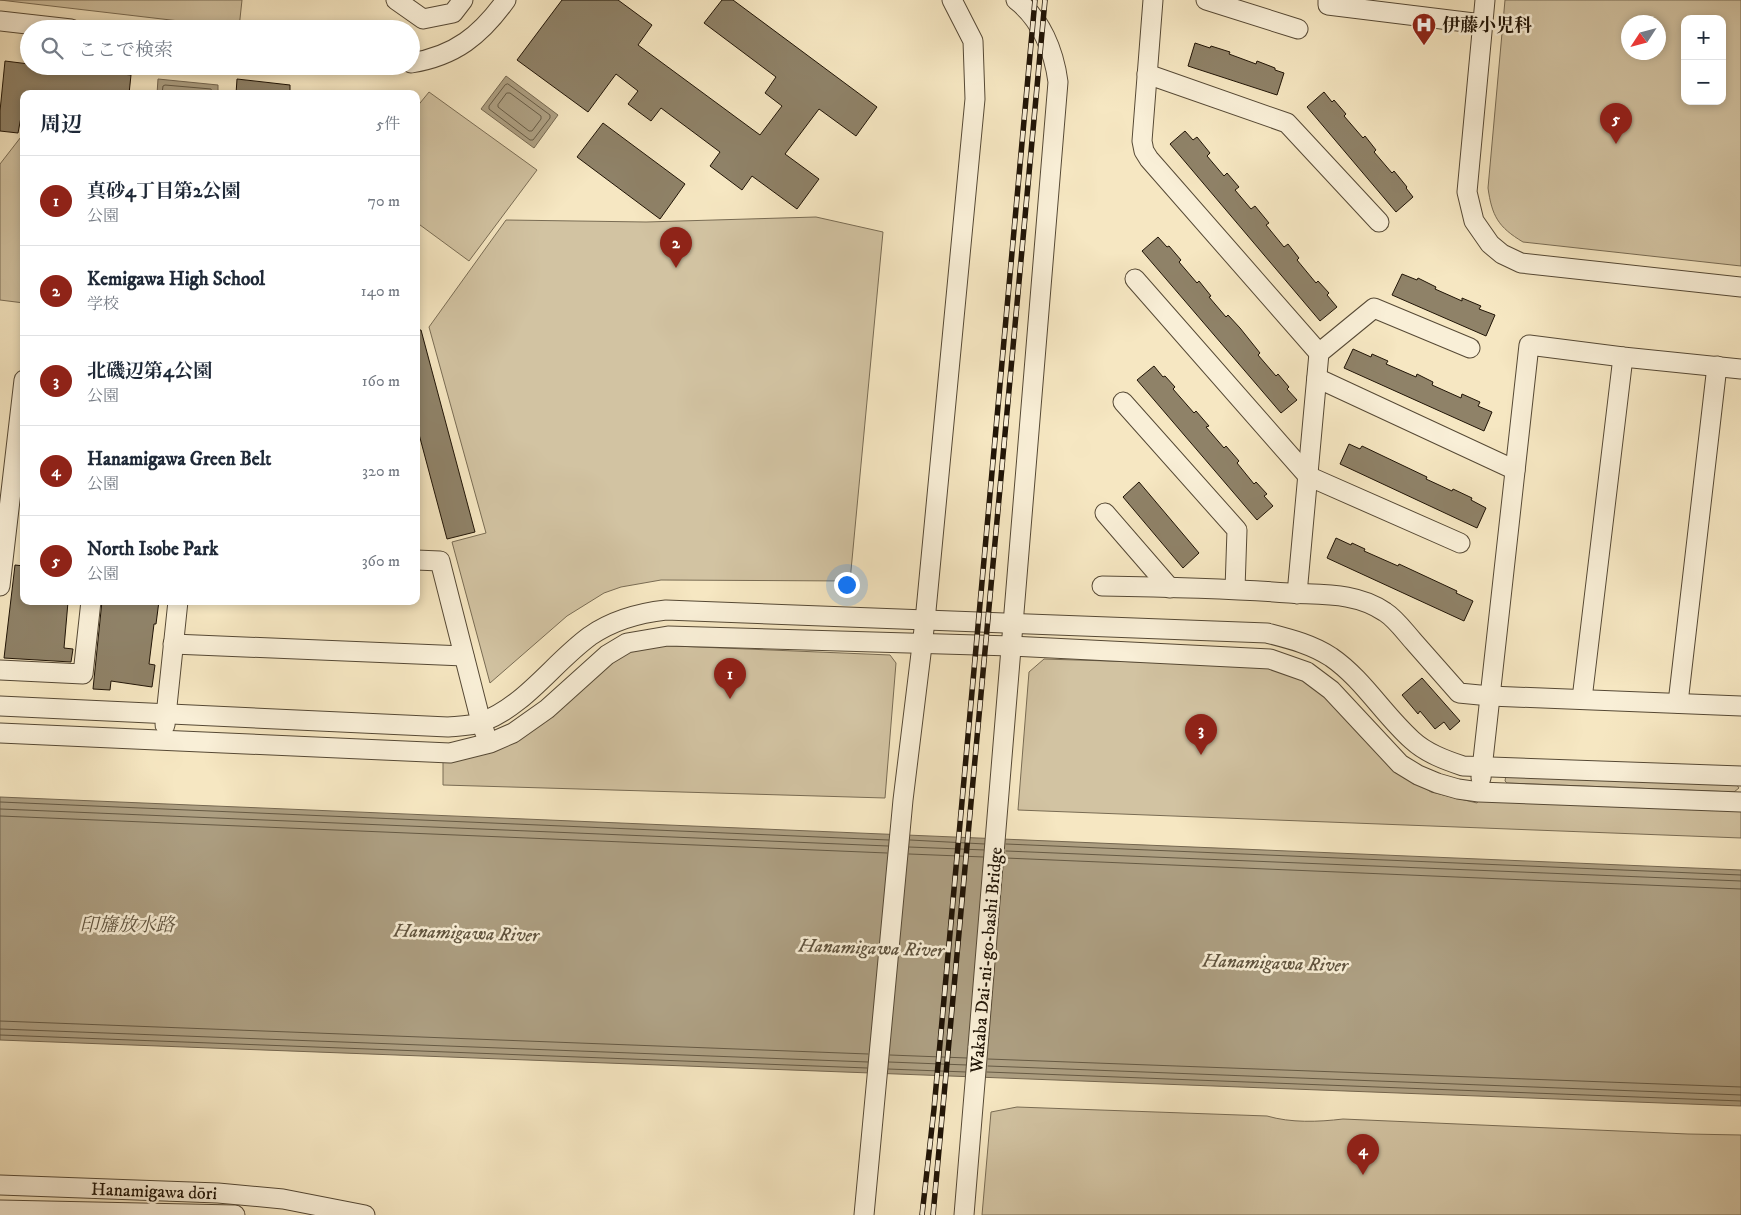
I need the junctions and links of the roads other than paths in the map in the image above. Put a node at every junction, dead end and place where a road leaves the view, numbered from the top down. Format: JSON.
{"nodes":[{"id":1,"x":396,"y":0,"type":"edge"},
{"id":2,"x":463,"y":0,"type":"edge"},
{"id":3,"x":506,"y":0,"type":"edge"},
{"id":4,"x":952,"y":0,"type":"edge"},
{"id":5,"x":1016,"y":0,"type":"edge"},
{"id":6,"x":1153,"y":0,"type":"edge"},
{"id":7,"x":1206,"y":0,"type":"edge"},
{"id":8,"x":1328,"y":0,"type":"edge"},
{"id":9,"x":1484,"y":0,"type":"edge"},
{"id":10,"x":0,"y":21,"type":"edge"},
{"id":11,"x":20,"y":23,"type":"edge"},
{"id":12,"x":1482,"y":24,"type":"junction"},
{"id":13,"x":1298,"y":29,"type":"dead end"},
{"id":14,"x":420,"y":61,"type":"edge"},
{"id":15,"x":1147,"y":74,"type":"junction"},
{"id":16,"x":1379,"y":222,"type":"dead end"},
{"id":17,"x":1135,"y":279,"type":"dead end"},
{"id":18,"x":1741,"y":287,"type":"edge"},
{"id":19,"x":1470,"y":348,"type":"dead end"},
{"id":20,"x":1319,"y":353,"type":"junction"},
{"id":21,"x":1624,"y":357,"type":"junction"},
{"id":22,"x":1717,"y":366,"type":"junction"},
{"id":23,"x":1741,"y":369,"type":"edge"},
{"id":24,"x":1317,"y":378,"type":"junction"},
{"id":25,"x":1123,"y":402,"type":"dead end"},
{"id":26,"x":20,"y":414,"type":"edge"},
{"id":27,"x":1515,"y":470,"type":"junction"},
{"id":28,"x":1308,"y":476,"type":"junction"},
{"id":29,"x":1105,"y":513,"type":"dead end"},
{"id":30,"x":1460,"y":543,"type":"dead end"},
{"id":31,"x":420,"y":560,"type":"edge"},
{"id":32,"x":0,"y":586,"type":"edge"},
{"id":33,"x":1102,"y":586,"type":"dead end"},
{"id":34,"x":1170,"y":588,"type":"junction"},
{"id":35,"x":1235,"y":589,"type":"junction"},
{"id":36,"x":1297,"y":594,"type":"junction"},
{"id":37,"x":91,"y":605,"type":"edge"},
{"id":38,"x":178,"y":605,"type":"edge"},
{"id":39,"x":925,"y":621,"type":"junction"},
{"id":40,"x":1013,"y":622,"type":"junction"},
{"id":41,"x":173,"y":644,"type":"junction"},
{"id":42,"x":922,"y":644,"type":"junction"},
{"id":43,"x":1011,"y":646,"type":"junction"},
{"id":44,"x":464,"y":656,"type":"junction"},
{"id":45,"x":0,"y":670,"type":"edge"},
{"id":46,"x":1490,"y":696,"type":"junction"},
{"id":47,"x":1582,"y":700,"type":"junction"},
{"id":48,"x":1678,"y":703,"type":"junction"},
{"id":49,"x":0,"y":706,"type":"edge"},
{"id":50,"x":1741,"y":706,"type":"edge"},
{"id":51,"x":166,"y":714,"type":"junction"},
{"id":52,"x":481,"y":722,"type":"junction"},
{"id":53,"x":0,"y":733,"type":"edge"},
{"id":54,"x":163,"y":741,"type":"junction"},
{"id":55,"x":490,"y":743,"type":"junction"},
{"id":56,"x":1482,"y":767,"type":"junction"},
{"id":57,"x":1741,"y":776,"type":"edge"},
{"id":58,"x":1479,"y":792,"type":"junction"},
{"id":59,"x":1741,"y":802,"type":"edge"},
{"id":60,"x":0,"y":1185,"type":"edge"},
{"id":61,"x":0,"y":1210,"type":"edge"},
{"id":62,"x":235,"y":1215,"type":"edge"},
{"id":63,"x":365,"y":1215,"type":"edge"},
{"id":64,"x":864,"y":1215,"type":"edge"},
{"id":65,"x":964,"y":1215,"type":"edge"}],
"edges":[{"from":1,"to":2,"type":"street"},
{"from":3,"to":14,"type":"street"},
{"from":4,"to":39,"type":"street"},
{"from":5,"to":40,"type":"street","name":"Wakaba Dai-ni-go-bashi Bridge"},
{"from":6,"to":15,"type":"street"},
{"from":7,"to":13,"type":"street"},
{"from":8,"to":12,"type":"street"},
{"from":9,"to":12,"type":"street"},
{"from":10,"to":11,"type":"street"},
{"from":12,"to":18,"type":"street"},
{"from":15,"to":16,"type":"street"},
{"from":15,"to":20,"type":"street"},
{"from":17,"to":28,"type":"street"},
{"from":19,"to":20,"type":"street"},
{"from":20,"to":24,"type":"street"},
{"from":21,"to":22,"type":"street"},
{"from":21,"to":27,"type":"street"},
{"from":21,"to":47,"type":"street"},
{"from":22,"to":23,"type":"street"},
{"from":22,"to":48,"type":"street"},
{"from":24,"to":27,"type":"street"},
{"from":24,"to":28,"type":"street"},
{"from":25,"to":35,"type":"street"},
{"from":26,"to":32,"type":"street"},
{"from":27,"to":46,"type":"street"},
{"from":28,"to":30,"type":"street"},
{"from":28,"to":36,"type":"street"},
{"from":29,"to":34,"type":"street"},
{"from":31,"to":44,"type":"street"},
{"from":33,"to":34,"type":"street"},
{"from":34,"to":35,"type":"street"},
{"from":35,"to":36,"type":"street"},
{"from":36,"to":46,"type":"street"},
{"from":37,"to":45,"type":"street"},
{"from":38,"to":41,"type":"street"},
{"from":39,"to":40,"type":"street"},
{"from":39,"to":42,"type":"street"},
{"from":39,"to":52,"type":"street"},
{"from":40,"to":43,"type":"street","name":"Wakaba Dai-ni-go-bashi Bridge"},
{"from":40,"to":56,"type":"street"},
{"from":41,"to":44,"type":"street"},
{"from":41,"to":51,"type":"street"},
{"from":42,"to":43,"type":"street"},
{"from":42,"to":55,"type":"street"},
{"from":42,"to":64,"type":"street"},
{"from":43,"to":58,"type":"street"},
{"from":43,"to":65,"type":"street","name":"Wakaba Dai-ni-go-bashi Bridge"},
{"from":44,"to":52,"type":"street"},
{"from":46,"to":47,"type":"street"},
{"from":46,"to":56,"type":"street"},
{"from":47,"to":48,"type":"street"},
{"from":48,"to":50,"type":"street"},
{"from":49,"to":51,"type":"street"},
{"from":51,"to":52,"type":"street"},
{"from":51,"to":54,"type":"street"},
{"from":52,"to":55,"type":"street"},
{"from":53,"to":54,"type":"street"},
{"from":54,"to":55,"type":"street"},
{"from":56,"to":57,"type":"street"},
{"from":56,"to":58,"type":"street"},
{"from":58,"to":59,"type":"street"},
{"from":60,"to":63,"type":"street","name":"Hanamigawa dōri"},
{"from":61,"to":62,"type":"street","name":"Hanamigawa dōri"}]}
